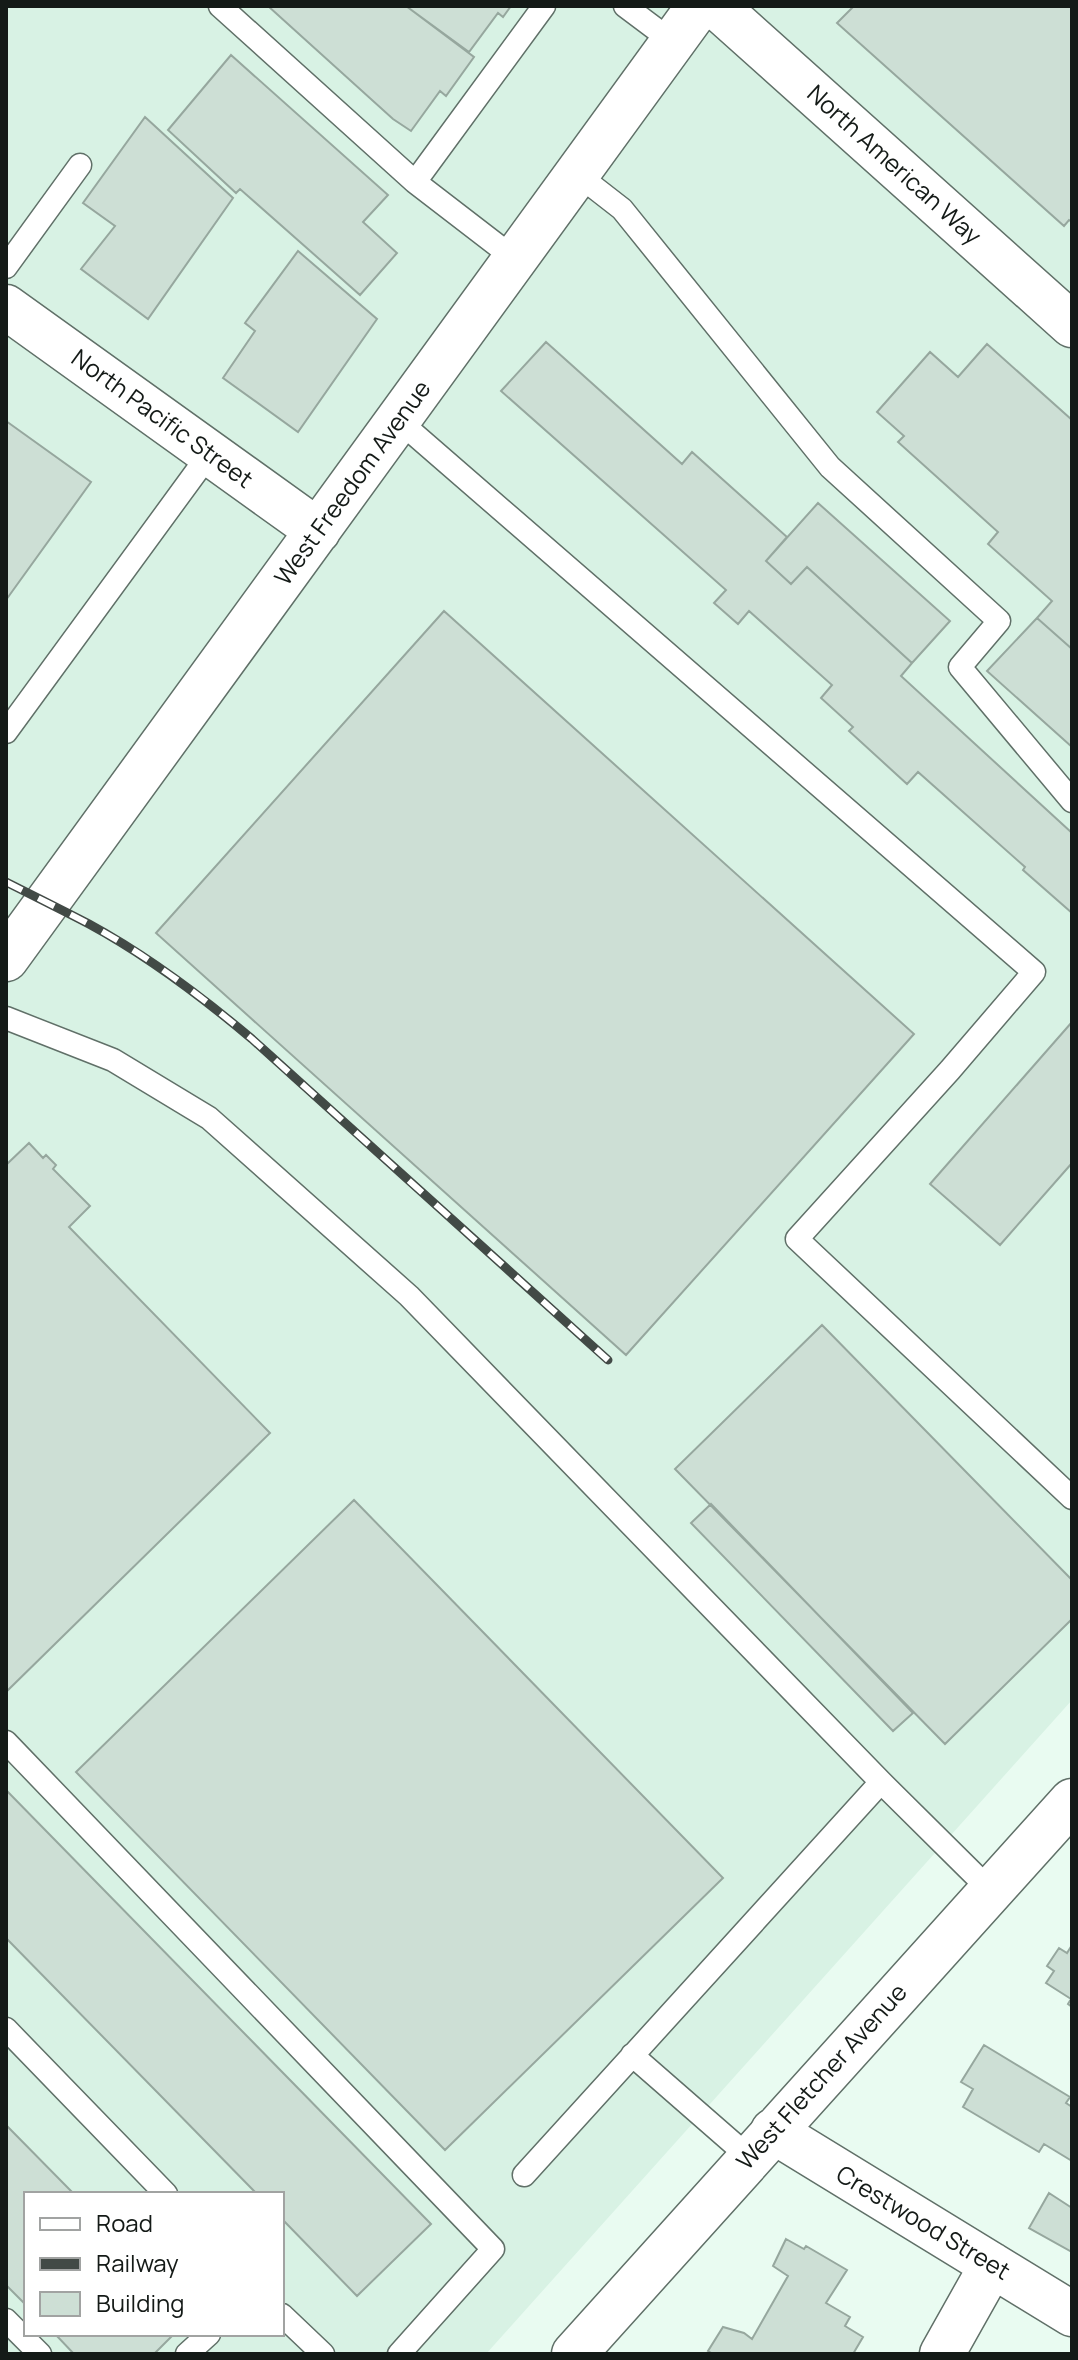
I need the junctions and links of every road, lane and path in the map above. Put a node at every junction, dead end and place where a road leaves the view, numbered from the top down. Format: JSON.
{"nodes":[{"id":1,"x":220,"y":6,"type":"edge"},
{"id":2,"x":544,"y":6,"type":"edge"},
{"id":3,"x":625,"y":6,"type":"edge"},
{"id":4,"x":699,"y":6,"type":"edge"},
{"id":5,"x":716,"y":6,"type":"edge"},
{"id":6,"x":673,"y":42,"type":"junction"},
{"id":7,"x":80,"y":165,"type":"dead end"},
{"id":8,"x":577,"y":174,"type":"junction"},
{"id":9,"x":415,"y":182,"type":"junction"},
{"id":10,"x":515,"y":259,"type":"junction"},
{"id":11,"x":6,"y":267,"type":"edge"},
{"id":12,"x":6,"y":307,"type":"edge"},
{"id":13,"x":1072,"y":325,"type":"edge"},
{"id":14,"x":398,"y":420,"type":"junction"},
{"id":15,"x":210,"y":453,"type":"junction"},
{"id":16,"x":318,"y":531,"type":"junction"},
{"id":17,"x":6,"y":732,"type":"edge"},
{"id":18,"x":1072,"y":801,"type":"edge"},
{"id":19,"x":6,"y":959,"type":"edge"},
{"id":20,"x":6,"y":1018,"type":"edge"},
{"id":21,"x":1072,"y":1498,"type":"edge"},
{"id":22,"x":6,"y":1742,"type":"edge"},
{"id":23,"x":881,"y":1782,"type":"junction"},
{"id":24,"x":1072,"y":1801,"type":"edge"},
{"id":25,"x":991,"y":1891,"type":"junction"},
{"id":26,"x":6,"y":2029,"type":"edge"},
{"id":27,"x":632,"y":2055,"type":"junction"},
{"id":28,"x":762,"y":2145,"type":"junction"},
{"id":29,"x":524,"y":2175,"type":"dead end"},
{"id":30,"x":164,"y":2192,"type":"edge"},
{"id":31,"x":992,"y":2265,"type":"junction"},
{"id":32,"x":1072,"y":2314,"type":"edge"},
{"id":33,"x":284,"y":2317,"type":"edge"},
{"id":34,"x":6,"y":2320,"type":"edge"},
{"id":35,"x":207,"y":2336,"type":"edge"},
{"id":36,"x":40,"y":2354,"type":"edge"},
{"id":37,"x":187,"y":2354,"type":"edge"},
{"id":38,"x":323,"y":2354,"type":"edge"},
{"id":39,"x":399,"y":2354,"type":"edge"},
{"id":40,"x":574,"y":2354,"type":"edge"},
{"id":41,"x":942,"y":2354,"type":"edge"}],
"edges":[{"from":1,"to":9,"type":"lane"},
{"from":2,"to":9,"type":"lane"},
{"from":3,"to":6,"type":"lane"},
{"from":4,"to":6,"type":"street","name":"West Freedom Avenue"},
{"from":5,"to":13,"type":"street","name":"North American Way"},
{"from":6,"to":8,"type":"street","name":"West Freedom Avenue"},
{"from":7,"to":11,"type":"lane"},
{"from":8,"to":10,"type":"street","name":"West Freedom Avenue"},
{"from":8,"to":18,"type":"lane"},
{"from":9,"to":10,"type":"lane"},
{"from":10,"to":14,"type":"street","name":"West Freedom Avenue"},
{"from":12,"to":15,"type":"street","name":"North Pacific Street"},
{"from":14,"to":16,"type":"street","name":"West Freedom Avenue"},
{"from":14,"to":21,"type":"lane"},
{"from":15,"to":16,"type":"street","name":"North Pacific Street"},
{"from":15,"to":17,"type":"lane"},
{"from":16,"to":19,"type":"street","name":"West Freedom Avenue"},
{"from":20,"to":23,"type":"lane"},
{"from":22,"to":39,"type":"lane"},
{"from":23,"to":25,"type":"lane"},
{"from":23,"to":27,"type":"lane"},
{"from":24,"to":25,"type":"street","name":"West Fletcher Avenue"},
{"from":25,"to":28,"type":"street","name":"West Fletcher Avenue"},
{"from":26,"to":30,"type":"lane"},
{"from":27,"to":28,"type":"lane"},
{"from":27,"to":29,"type":"lane"},
{"from":28,"to":31,"type":"street","name":"Crestwood Street"},
{"from":28,"to":40,"type":"street","name":"West Fletcher Avenue"},
{"from":31,"to":32,"type":"street","name":"Crestwood Street"},
{"from":31,"to":41,"type":"street"},
{"from":33,"to":38,"type":"lane"},
{"from":34,"to":36,"type":"lane"},
{"from":35,"to":37,"type":"lane"}]}
